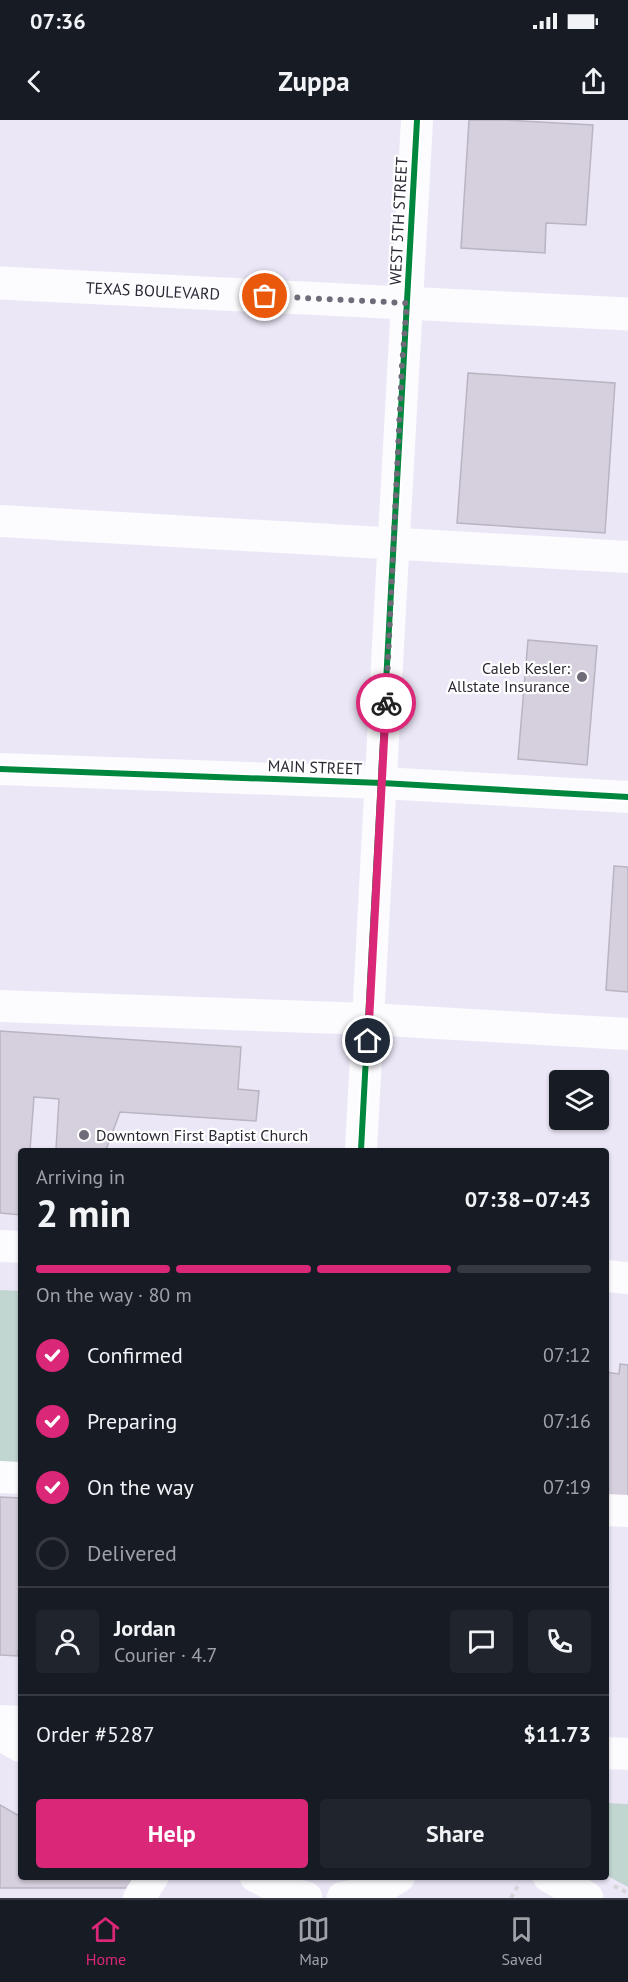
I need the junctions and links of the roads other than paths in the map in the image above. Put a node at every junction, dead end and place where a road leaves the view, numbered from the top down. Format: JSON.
{"nodes":[{"id":1,"x":417,"y":120,"type":"edge"},
{"id":2,"x":0,"y":283,"type":"edge"},
{"id":3,"x":407,"y":303,"type":"junction"},
{"id":4,"x":628,"y":314,"type":"edge"},
{"id":5,"x":0,"y":521,"type":"edge"},
{"id":6,"x":395,"y":543,"type":"junction"},
{"id":7,"x":628,"y":557,"type":"edge"},
{"id":8,"x":0,"y":769,"type":"edge"},
{"id":9,"x":382,"y":783,"type":"junction"},
{"id":10,"x":628,"y":797,"type":"edge"},
{"id":11,"x":0,"y":1006,"type":"edge"},
{"id":12,"x":369,"y":1019,"type":"junction"},
{"id":13,"x":628,"y":1034,"type":"edge"},
{"id":14,"x":361,"y":1148,"type":"edge"},
{"id":15,"x":0,"y":1246,"type":"edge"},
{"id":16,"x":18,"y":1247,"type":"edge"},
{"id":17,"x":609,"y":1276,"type":"edge"},
{"id":18,"x":628,"y":1278,"type":"edge"},
{"id":19,"x":0,"y":1477,"type":"edge"},
{"id":20,"x":18,"y":1478,"type":"edge"},
{"id":21,"x":609,"y":1510,"type":"edge"},
{"id":22,"x":628,"y":1511,"type":"edge"},
{"id":23,"x":0,"y":1721,"type":"edge"},
{"id":24,"x":18,"y":1722,"type":"edge"},
{"id":25,"x":0,"y":1734,"type":"edge"},
{"id":26,"x":18,"y":1744,"type":"edge"},
{"id":27,"x":609,"y":1753,"type":"edge"},
{"id":28,"x":628,"y":1754,"type":"edge"},
{"id":29,"x":150,"y":1880,"type":"edge"},
{"id":30,"x":242,"y":1880,"type":"edge"},
{"id":31,"x":264,"y":1880,"type":"edge"},
{"id":32,"x":556,"y":1880,"type":"edge"},
{"id":33,"x":138,"y":1898,"type":"edge"},
{"id":34,"x":265,"y":1898,"type":"edge"},
{"id":35,"x":306,"y":1898,"type":"edge"},
{"id":36,"x":587,"y":1898,"type":"edge"}],
"edges":[{"from":1,"to":3,"type":"street","name":"WEST 5TH STREET"},
{"from":2,"to":3,"type":"main road","name":"TEXAS BOULEVARD"},
{"from":3,"to":4,"type":"main road","name":"TEXAS BOULEVARD"},
{"from":3,"to":6,"type":"street","name":"WEST 5TH STREET"},
{"from":5,"to":6,"type":"street"},
{"from":6,"to":7,"type":"street"},
{"from":6,"to":9,"type":"street","name":"WEST 5TH STREET"},
{"from":8,"to":9,"type":"street","name":"MAIN STREET"},
{"from":9,"to":10,"type":"street","name":"MAIN STREET"},
{"from":9,"to":12,"type":"street","name":"WEST 5TH STREET"},
{"from":11,"to":12,"type":"street"},
{"from":12,"to":13,"type":"street"},
{"from":12,"to":14,"type":"street","name":"WEST 5TH STREET"},
{"from":15,"to":16,"type":"street"},
{"from":17,"to":18,"type":"street"},
{"from":19,"to":20,"type":"street"},
{"from":21,"to":22,"type":"street"},
{"from":23,"to":24,"type":"street"},
{"from":25,"to":26,"type":"main road"},
{"from":27,"to":28,"type":"street"},
{"from":29,"to":33,"type":"street"},
{"from":30,"to":34,"type":"main road"},
{"from":31,"to":35,"type":"main road"},
{"from":32,"to":36,"type":"main road"}]}
